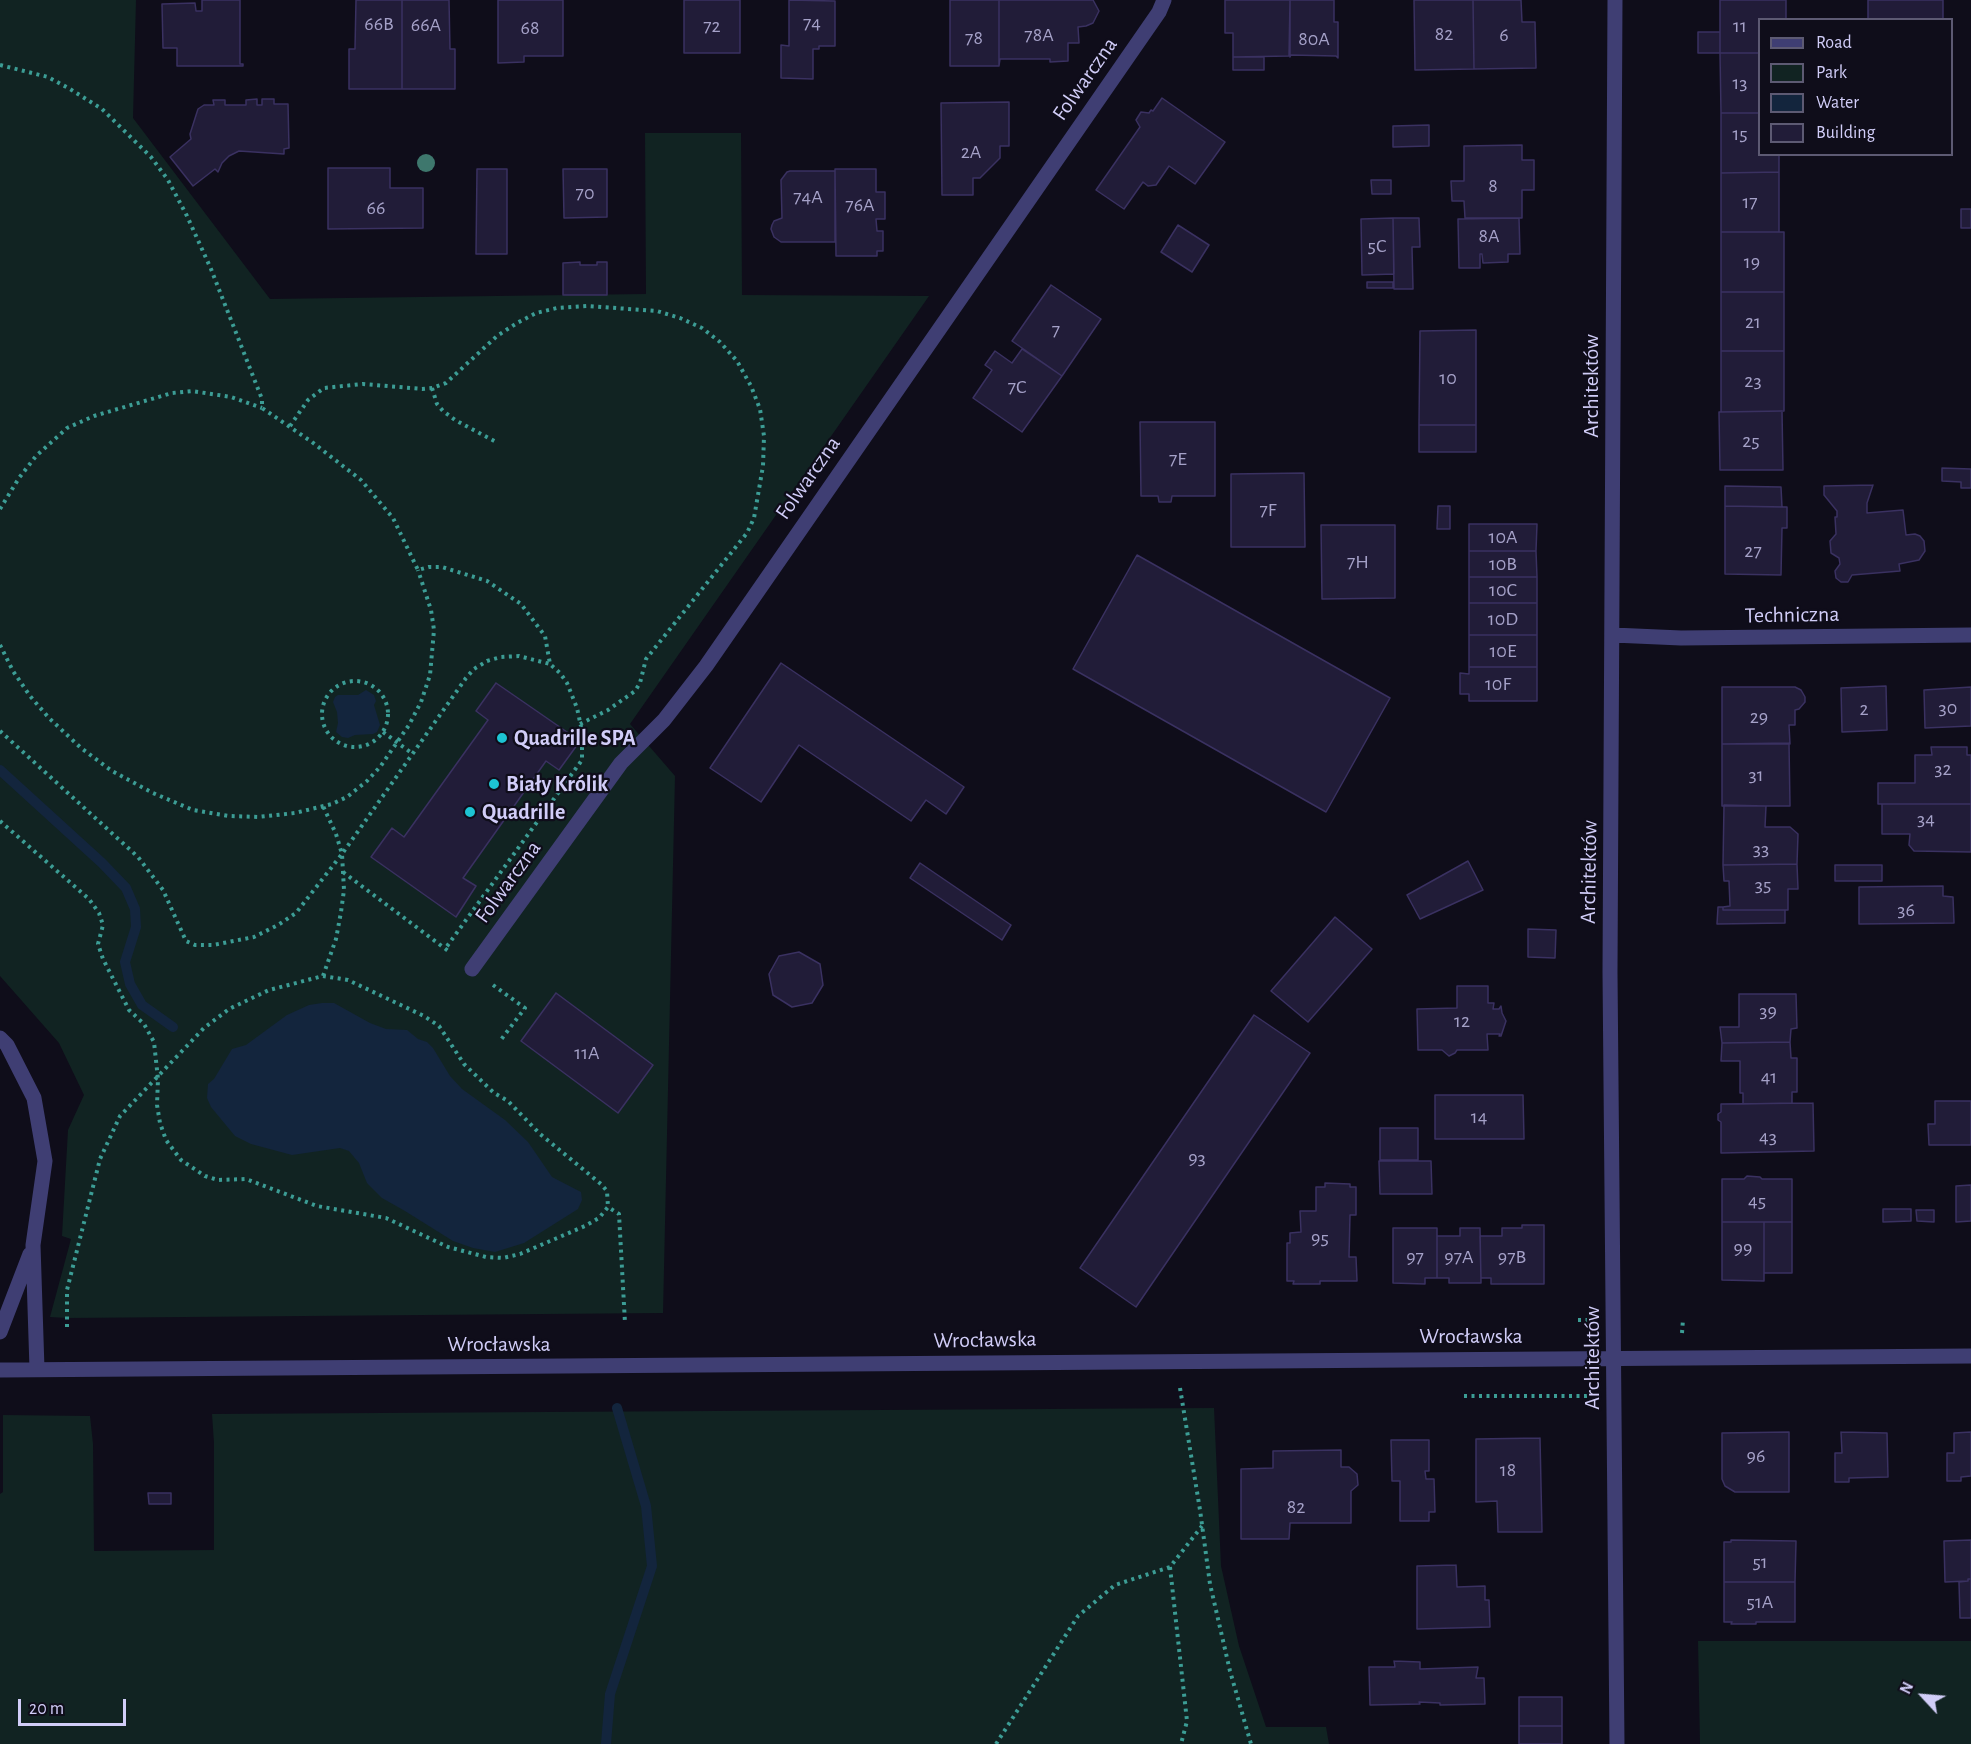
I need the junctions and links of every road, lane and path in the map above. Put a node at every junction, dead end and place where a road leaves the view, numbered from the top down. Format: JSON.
{"nodes":[{"id":1,"x":1164,"y":0,"type":"edge"},
{"id":2,"x":1615,"y":0,"type":"edge"},
{"id":3,"x":0,"y":65,"type":"edge"},
{"id":4,"x":432,"y":388,"type":"junction"},
{"id":5,"x":262,"y":408,"type":"junction"},
{"id":6,"x":290,"y":426,"type":"junction"},
{"id":7,"x":498,"y":442,"type":"dead end"},
{"id":8,"x":0,"y":509,"type":"edge"},
{"id":9,"x":418,"y":570,"type":"junction"},
{"id":10,"x":1613,"y":635,"type":"junction"},
{"id":11,"x":1971,"y":635,"type":"edge"},
{"id":12,"x":0,"y":645,"type":"edge"},
{"id":13,"x":550,"y":664,"type":"junction"},
{"id":14,"x":579,"y":724,"type":"junction"},
{"id":15,"x":0,"y":731,"type":"edge"},
{"id":16,"x":383,"y":732,"type":"junction"},
{"id":17,"x":397,"y":742,"type":"junction"},
{"id":18,"x":413,"y":753,"type":"junction"},
{"id":19,"x":323,"y":806,"type":"junction"},
{"id":20,"x":0,"y":821,"type":"edge"},
{"id":21,"x":342,"y":854,"type":"junction"},
{"id":22,"x":343,"y":872,"type":"junction"},
{"id":23,"x":445,"y":948,"type":"junction"},
{"id":24,"x":472,"y":969,"type":"junction"},
{"id":25,"x":323,"y":976,"type":"junction"},
{"id":26,"x":0,"y":1038,"type":"edge"},
{"id":27,"x":500,"y":1041,"type":"dead end"},
{"id":28,"x":158,"y":1079,"type":"junction"},
{"id":29,"x":608,"y":1207,"type":"junction"},
{"id":30,"x":33,"y":1245,"type":"junction"},
{"id":31,"x":1683,"y":1319,"type":"dead end"},
{"id":32,"x":625,"y":1323,"type":"dead end"},
{"id":33,"x":67,"y":1327,"type":"dead end"},
{"id":34,"x":0,"y":1332,"type":"edge"},
{"id":35,"x":1682,"y":1338,"type":"dead end"},
{"id":36,"x":1971,"y":1356,"type":"edge"},
{"id":37,"x":1615,"y":1358,"type":"junction"},
{"id":38,"x":1175,"y":1360,"type":"junction"},
{"id":39,"x":0,"y":1370,"type":"edge"},
{"id":40,"x":37,"y":1370,"type":"junction"},
{"id":41,"x":1464,"y":1396,"type":"dead end"},
{"id":42,"x":1615,"y":1396,"type":"junction"},
{"id":43,"x":1202,"y":1526,"type":"junction"},
{"id":44,"x":1170,"y":1567,"type":"junction"},
{"id":45,"x":996,"y":1744,"type":"edge"},
{"id":46,"x":1181,"y":1744,"type":"edge"},
{"id":47,"x":1251,"y":1744,"type":"edge"},
{"id":48,"x":1617,"y":1744,"type":"edge"}],
"edges":[{"from":1,"to":24,"type":"street","name":"Folwarczna"},
{"from":2,"to":10,"type":"street","name":"Architektów"},
{"from":3,"to":5,"type":"path"},
{"from":4,"to":6,"type":"path"},
{"from":4,"to":7,"type":"path"},
{"from":4,"to":14,"type":"path"},
{"from":5,"to":6,"type":"path"},
{"from":5,"to":8,"type":"path"},
{"from":6,"to":9,"type":"path"},
{"from":9,"to":13,"type":"path"},
{"from":9,"to":17,"type":"path"},
{"from":10,"to":11,"type":"street","name":"Techniczna"},
{"from":10,"to":37,"type":"street","name":"Architektów"},
{"from":12,"to":19,"type":"path"},
{"from":13,"to":14,"type":"path"},
{"from":13,"to":18,"type":"path"},
{"from":14,"to":23,"type":"path"},
{"from":15,"to":21,"type":"path"},
{"from":16,"to":16,"type":"path"},
{"from":16,"to":17,"type":"path"},
{"from":17,"to":18,"type":"path"},
{"from":17,"to":19,"type":"path"},
{"from":18,"to":21,"type":"path"},
{"from":19,"to":21,"type":"path"},
{"from":20,"to":28,"type":"path"},
{"from":21,"to":22,"type":"path"},
{"from":22,"to":23,"type":"path"},
{"from":22,"to":25,"type":"path"},
{"from":23,"to":24,"type":"path"},
{"from":24,"to":27,"type":"path"},
{"from":25,"to":28,"type":"path"},
{"from":25,"to":29,"type":"path"},
{"from":26,"to":30,"type":"street"},
{"from":28,"to":29,"type":"path"},
{"from":28,"to":33,"type":"path"},
{"from":29,"to":32,"type":"path"},
{"from":30,"to":34,"type":"street"},
{"from":30,"to":40,"type":"street"},
{"from":31,"to":35,"type":"path"},
{"from":36,"to":37,"type":"street","name":"Wrocławska"},
{"from":37,"to":38,"type":"street","name":"Wrocławska"},
{"from":37,"to":42,"type":"street","name":"Architektów"},
{"from":38,"to":40,"type":"street","name":"Wrocławska"},
{"from":38,"to":43,"type":"path"},
{"from":39,"to":40,"type":"street","name":"Wrocławska"},
{"from":41,"to":42,"type":"path"},
{"from":42,"to":48,"type":"street","name":"Architektów"},
{"from":43,"to":44,"type":"path"},
{"from":43,"to":47,"type":"path"},
{"from":44,"to":45,"type":"path"},
{"from":44,"to":46,"type":"path"}]}
